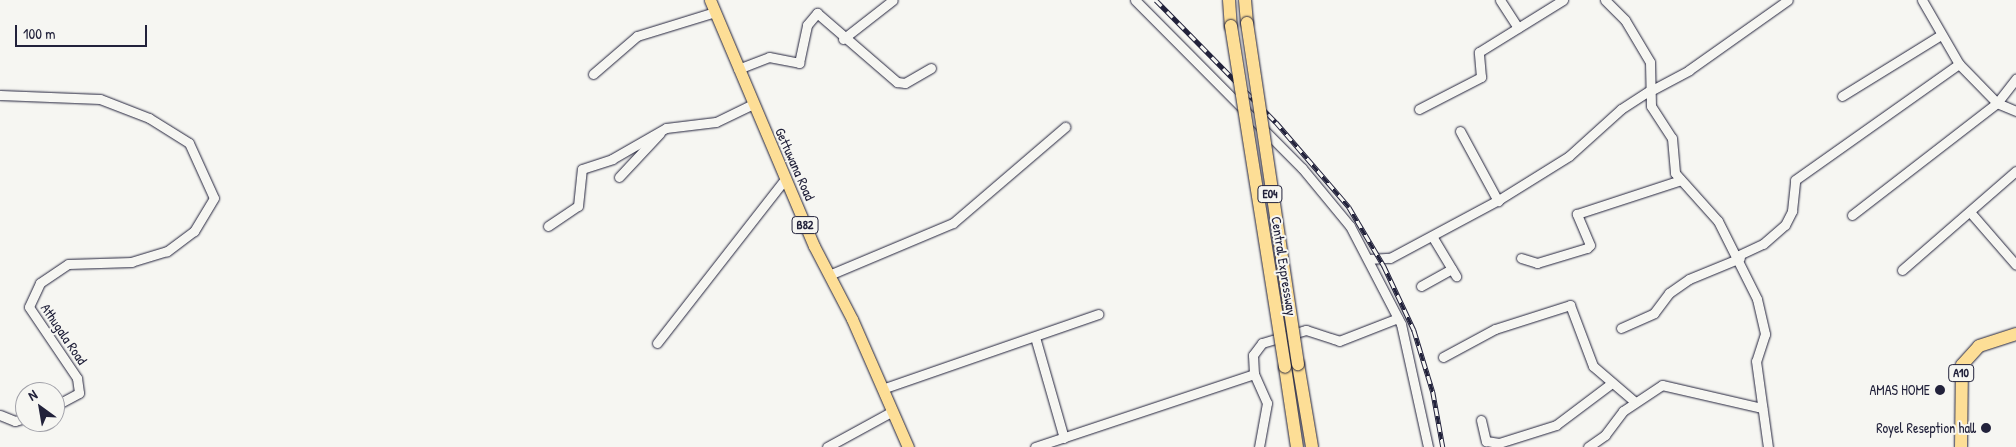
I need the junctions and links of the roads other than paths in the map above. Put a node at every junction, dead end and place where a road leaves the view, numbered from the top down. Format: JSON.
{"nodes":[{"id":1,"x":710,"y":0,"type":"edge"},
{"id":2,"x":892,"y":0,"type":"edge"},
{"id":3,"x":1135,"y":0,"type":"edge"},
{"id":4,"x":1228,"y":0,"type":"edge"},
{"id":5,"x":1245,"y":0,"type":"edge"},
{"id":6,"x":1500,"y":0,"type":"edge"},
{"id":7,"x":1563,"y":0,"type":"edge"},
{"id":8,"x":1788,"y":0,"type":"edge"},
{"id":9,"x":1922,"y":0,"type":"edge"},
{"id":10,"x":1609,"y":2,"type":"edge"},
{"id":11,"x":715,"y":12,"type":"junction"},
{"id":12,"x":1518,"y":28,"type":"junction"},
{"id":13,"x":1939,"y":36,"type":"junction"},
{"id":14,"x":843,"y":39,"type":"junction"},
{"id":15,"x":1959,"y":64,"type":"junction"},
{"id":16,"x":931,"y":68,"type":"dead end"},
{"id":17,"x":738,"y":70,"type":"junction"},
{"id":18,"x":593,"y":74,"type":"dead end"},
{"id":19,"x":2016,"y":79,"type":"edge"},
{"id":20,"x":1652,"y":90,"type":"junction"},
{"id":21,"x":0,"y":96,"type":"edge"},
{"id":22,"x":1842,"y":96,"type":"dead end"},
{"id":23,"x":753,"y":104,"type":"junction"},
{"id":24,"x":1997,"y":104,"type":"junction"},
{"id":25,"x":1420,"y":109,"type":"dead end"},
{"id":26,"x":2016,"y":111,"type":"edge"},
{"id":27,"x":1065,"y":127,"type":"dead end"},
{"id":28,"x":661,"y":131,"type":"junction"},
{"id":29,"x":1460,"y":131,"type":"dead end"},
{"id":30,"x":2016,"y":171,"type":"edge"},
{"id":31,"x":619,"y":177,"type":"dead end"},
{"id":32,"x":786,"y":178,"type":"junction"},
{"id":33,"x":1681,"y":180,"type":"junction"},
{"id":34,"x":1498,"y":201,"type":"junction"},
{"id":35,"x":1970,"y":212,"type":"junction"},
{"id":36,"x":1852,"y":215,"type":"dead end"},
{"id":37,"x":548,"y":226,"type":"dead end"},
{"id":38,"x":1432,"y":236,"type":"junction"},
{"id":39,"x":1740,"y":257,"type":"junction"},
{"id":40,"x":1521,"y":258,"type":"dead end"},
{"id":41,"x":1368,"y":259,"type":"junction"},
{"id":42,"x":2016,"y":265,"type":"edge"},
{"id":43,"x":1902,"y":270,"type":"dead end"},
{"id":44,"x":829,"y":275,"type":"junction"},
{"id":45,"x":1421,"y":286,"type":"dead end"},
{"id":46,"x":1098,"y":314,"type":"dead end"},
{"id":47,"x":1398,"y":318,"type":"junction"},
{"id":48,"x":1621,"y":328,"type":"dead end"},
{"id":49,"x":2016,"y":334,"type":"edge"},
{"id":50,"x":1035,"y":337,"type":"junction"},
{"id":51,"x":656,"y":344,"type":"dead end"},
{"id":52,"x":1443,"y":357,"type":"dead end"},
{"id":53,"x":1292,"y":366,"type":"junction"},
{"id":54,"x":1254,"y":374,"type":"junction"},
{"id":55,"x":1612,"y":384,"type":"junction"},
{"id":56,"x":882,"y":389,"type":"junction"},
{"id":57,"x":65,"y":401,"type":"edge"},
{"id":58,"x":1634,"y":402,"type":"junction"},
{"id":59,"x":1762,"y":408,"type":"junction"},
{"id":60,"x":892,"y":412,"type":"junction"},
{"id":61,"x":0,"y":415,"type":"edge"},
{"id":62,"x":1481,"y":420,"type":"dead end"},
{"id":63,"x":15,"y":421,"type":"edge"},
{"id":64,"x":1064,"y":438,"type":"junction"},
{"id":65,"x":827,"y":447,"type":"edge"},
{"id":66,"x":908,"y":447,"type":"edge"},
{"id":67,"x":1035,"y":447,"type":"edge"},
{"id":68,"x":1259,"y":447,"type":"edge"},
{"id":69,"x":1297,"y":447,"type":"edge"},
{"id":70,"x":1312,"y":447,"type":"edge"},
{"id":71,"x":1428,"y":447,"type":"edge"},
{"id":72,"x":1588,"y":447,"type":"edge"},
{"id":73,"x":1768,"y":447,"type":"edge"},
{"id":74,"x":1961,"y":447,"type":"edge"}],
"edges":[{"from":1,"to":11,"type":"main road","name":"Gettuwana Road","number":"B82"},
{"from":2,"to":14,"type":"street"},
{"from":3,"to":41,"type":"street"},
{"from":4,"to":53,"type":"highway","name":"Central Expressway","number":"E04","bridge":true},
{"from":5,"to":53,"type":"highway","name":"Central Expressway","number":"E04","bridge":true},
{"from":6,"to":12,"type":"street"},
{"from":7,"to":12,"type":"street"},
{"from":8,"to":20,"type":"street"},
{"from":9,"to":13,"type":"street"},
{"from":10,"to":20,"type":"street"},
{"from":11,"to":17,"type":"main road","name":"Gettuwana Road","number":"B82"},
{"from":11,"to":18,"type":"street"},
{"from":12,"to":25,"type":"street"},
{"from":13,"to":15,"type":"street"},
{"from":13,"to":22,"type":"street"},
{"from":14,"to":16,"type":"street"},
{"from":14,"to":17,"type":"street"},
{"from":15,"to":24,"type":"street"},
{"from":15,"to":39,"type":"street"},
{"from":17,"to":23,"type":"main road","name":"Gettuwana Road","number":"B82"},
{"from":19,"to":24,"type":"street"},
{"from":20,"to":33,"type":"street"},
{"from":20,"to":34,"type":"street"},
{"from":21,"to":57,"type":"street","name":"Athugala Road"},
{"from":23,"to":28,"type":"street"},
{"from":23,"to":32,"type":"main road","name":"Gettuwana Road","number":"B82"},
{"from":24,"to":26,"type":"street"},
{"from":24,"to":36,"type":"street"},
{"from":27,"to":44,"type":"street"},
{"from":28,"to":31,"type":"street"},
{"from":28,"to":37,"type":"street"},
{"from":29,"to":34,"type":"street"},
{"from":30,"to":35,"type":"street"},
{"from":32,"to":44,"type":"main road","name":"Gettuwana Road","number":"B82"},
{"from":32,"to":51,"type":"street"},
{"from":33,"to":39,"type":"street"},
{"from":33,"to":40,"type":"street"},
{"from":34,"to":38,"type":"street"},
{"from":35,"to":42,"type":"street"},
{"from":35,"to":43,"type":"street"},
{"from":38,"to":41,"type":"street"},
{"from":38,"to":45,"type":"street"},
{"from":39,"to":48,"type":"street"},
{"from":39,"to":59,"type":"street"},
{"from":41,"to":47,"type":"street"},
{"from":44,"to":56,"type":"main road","name":"Gettuwana Road","number":"B82"},
{"from":46,"to":50,"type":"street"},
{"from":47,"to":54,"type":"street"},
{"from":47,"to":71,"type":"street"},
{"from":49,"to":74,"type":"highway","number":"A10"},
{"from":50,"to":56,"type":"street"},
{"from":50,"to":64,"type":"street"},
{"from":52,"to":55,"type":"street"},
{"from":53,"to":69,"type":"highway","name":"Central Expressway","number":"E04"},
{"from":53,"to":70,"type":"highway","name":"Central Expressway","number":"E04"},
{"from":54,"to":64,"type":"street"},
{"from":54,"to":68,"type":"street"},
{"from":55,"to":58,"type":"street"},
{"from":55,"to":62,"type":"street"},
{"from":56,"to":60,"type":"main road","name":"Gettuwana Road","number":"B82"},
{"from":58,"to":59,"type":"street"},
{"from":58,"to":72,"type":"street"},
{"from":59,"to":73,"type":"street"},
{"from":60,"to":65,"type":"street"},
{"from":60,"to":66,"type":"main road","name":"Gettuwana Road","number":"B82"},
{"from":61,"to":63,"type":"street"},
{"from":64,"to":67,"type":"street"}]}
